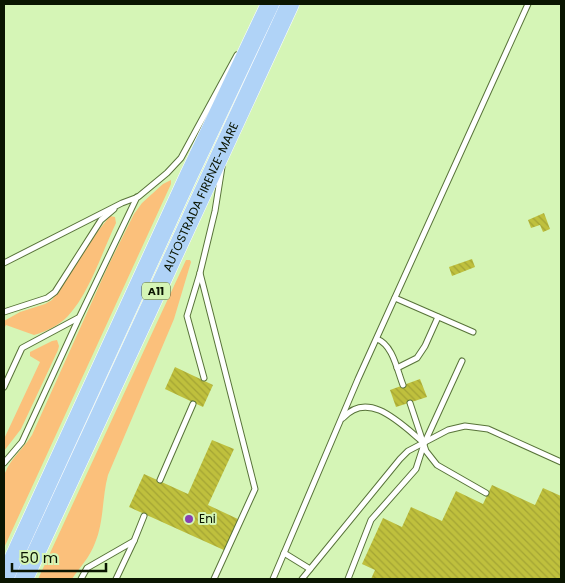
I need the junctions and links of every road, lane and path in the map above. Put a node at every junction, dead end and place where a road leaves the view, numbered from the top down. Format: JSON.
{"nodes":[{"id":1,"x":268,"y":4,"type":"edge"},
{"id":2,"x":290,"y":4,"type":"edge"},
{"id":3,"x":528,"y":4,"type":"edge"},
{"id":4,"x":247,"y":37,"type":"dead end"},
{"id":5,"x":242,"y":46,"type":"dead end"},
{"id":6,"x":227,"y":137,"type":"junction"},
{"id":7,"x":138,"y":197,"type":"junction"},
{"id":8,"x":122,"y":203,"type":"junction"},
{"id":9,"x":4,"y":263,"type":"edge"},
{"id":10,"x":200,"y":273,"type":"junction"},
{"id":11,"x":395,"y":298,"type":"junction"},
{"id":12,"x":4,"y":312,"type":"edge"},
{"id":13,"x":438,"y":317,"type":"junction"},
{"id":14,"x":79,"y":318,"type":"junction"},
{"id":15,"x":473,"y":332,"type":"dead end"},
{"id":16,"x":377,"y":339,"type":"junction"},
{"id":17,"x":462,"y":361,"type":"dead end"},
{"id":18,"x":397,"y":368,"type":"junction"},
{"id":19,"x":204,"y":378,"type":"dead end"},
{"id":20,"x":403,"y":385,"type":"dead end"},
{"id":21,"x":4,"y":387,"type":"edge"},
{"id":22,"x":410,"y":403,"type":"dead end"},
{"id":23,"x":193,"y":404,"type":"dead end"},
{"id":24,"x":338,"y":426,"type":"junction"},
{"id":25,"x":424,"y":444,"type":"junction"},
{"id":26,"x":561,"y":462,"type":"edge"},
{"id":27,"x":4,"y":463,"type":"edge"},
{"id":28,"x":160,"y":480,"type":"dead end"},
{"id":29,"x":486,"y":492,"type":"dead end"},
{"id":30,"x":144,"y":516,"type":"dead end"},
{"id":31,"x":134,"y":541,"type":"junction"},
{"id":32,"x":284,"y":553,"type":"junction"},
{"id":33,"x":310,"y":569,"type":"junction"},
{"id":34,"x":4,"y":579,"type":"edge"},
{"id":35,"x":24,"y":579,"type":"edge"},
{"id":36,"x":81,"y":579,"type":"edge"},
{"id":37,"x":116,"y":579,"type":"edge"},
{"id":38,"x":214,"y":579,"type":"edge"},
{"id":39,"x":273,"y":579,"type":"edge"},
{"id":40,"x":302,"y":579,"type":"edge"},
{"id":41,"x":348,"y":579,"type":"edge"}],
"edges":[{"from":1,"to":4,"type":"lane"},
{"from":1,"to":34,"type":"highway","name":"AUTOSTRADA FIRENZE-MARE","number":"A11"},
{"from":2,"to":6,"type":"highway","name":"AUTOSTRADA FIRENZE-MARE","number":"A11"},
{"from":3,"to":11,"type":"lane"},
{"from":5,"to":7,"type":"lane"},
{"from":6,"to":10,"type":"lane"},
{"from":6,"to":35,"type":"highway","name":"AUTOSTRADA FIRENZE-MARE","number":"A11"},
{"from":7,"to":8,"type":"lane"},
{"from":7,"to":14,"type":"lane"},
{"from":8,"to":9,"type":"lane"},
{"from":8,"to":12,"type":"lane"},
{"from":10,"to":19,"type":"lane"},
{"from":10,"to":38,"type":"lane"},
{"from":11,"to":13,"type":"lane"},
{"from":11,"to":16,"type":"lane"},
{"from":13,"to":15,"type":"lane"},
{"from":13,"to":18,"type":"lane"},
{"from":14,"to":21,"type":"lane"},
{"from":14,"to":27,"type":"lane"},
{"from":16,"to":18,"type":"lane"},
{"from":16,"to":24,"type":"lane"},
{"from":17,"to":25,"type":"lane"},
{"from":18,"to":20,"type":"lane"},
{"from":22,"to":25,"type":"lane"},
{"from":23,"to":28,"type":"lane"},
{"from":24,"to":25,"type":"lane"},
{"from":24,"to":32,"type":"lane"},
{"from":25,"to":26,"type":"lane"},
{"from":25,"to":29,"type":"lane"},
{"from":25,"to":33,"type":"lane"},
{"from":25,"to":41,"type":"lane"},
{"from":30,"to":31,"type":"lane"},
{"from":31,"to":36,"type":"lane"},
{"from":31,"to":37,"type":"lane"},
{"from":32,"to":33,"type":"lane"},
{"from":32,"to":39,"type":"lane"},
{"from":33,"to":40,"type":"lane"}]}
